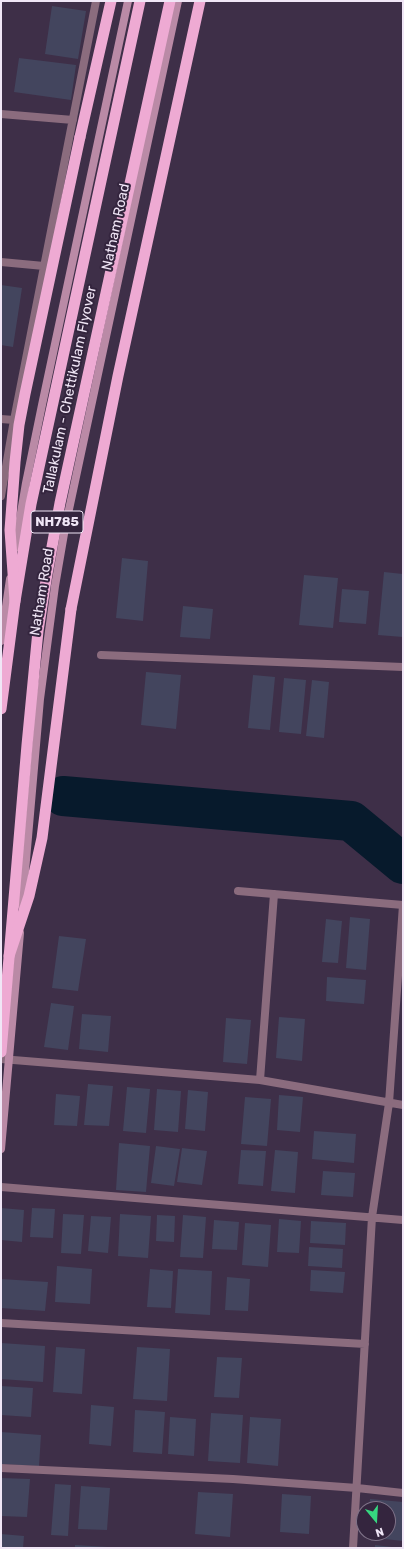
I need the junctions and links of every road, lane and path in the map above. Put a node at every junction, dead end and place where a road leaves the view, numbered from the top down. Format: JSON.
{"nodes":[{"id":1,"x":96,"y":1,"type":"edge"},
{"id":2,"x":111,"y":1,"type":"edge"},
{"id":3,"x":128,"y":1,"type":"edge"},
{"id":4,"x":140,"y":1,"type":"edge"},
{"id":5,"x":170,"y":1,"type":"edge"},
{"id":6,"x":178,"y":1,"type":"edge"},
{"id":7,"x":200,"y":1,"type":"edge"},
{"id":8,"x":1,"y":114,"type":"edge"},
{"id":9,"x":73,"y":120,"type":"junction"},
{"id":10,"x":1,"y":262,"type":"edge"},
{"id":11,"x":44,"y":266,"type":"junction"},
{"id":12,"x":1,"y":419,"type":"edge"},
{"id":13,"x":14,"y":420,"type":"junction"},
{"id":14,"x":1,"y":496,"type":"edge"},
{"id":15,"x":15,"y":601,"type":"junction"},
{"id":16,"x":1,"y":642,"type":"edge"},
{"id":17,"x":100,"y":655,"type":"dead end"},
{"id":18,"x":403,"y":667,"type":"edge"},
{"id":19,"x":1,"y":709,"type":"edge"},
{"id":20,"x":238,"y":891,"type":"dead end"},
{"id":21,"x":274,"y":894,"type":"junction"},
{"id":22,"x":9,"y":956,"type":"junction"},
{"id":23,"x":1,"y":1052,"type":"edge"},
{"id":24,"x":5,"y":1060,"type":"edge"},
{"id":25,"x":260,"y":1080,"type":"junction"},
{"id":26,"x":389,"y":1103,"type":"junction"},
{"id":27,"x":403,"y":1105,"type":"edge"},
{"id":28,"x":1,"y":1149,"type":"edge"},
{"id":29,"x":1,"y":1187,"type":"edge"},
{"id":30,"x":372,"y":1217,"type":"junction"},
{"id":31,"x":403,"y":1220,"type":"edge"},
{"id":32,"x":1,"y":1323,"type":"edge"},
{"id":33,"x":365,"y":1344,"type":"junction"},
{"id":34,"x":1,"y":1468,"type":"edge"},
{"id":35,"x":357,"y":1488,"type":"junction"},
{"id":36,"x":403,"y":1493,"type":"edge"},
{"id":37,"x":354,"y":1548,"type":"edge"}],
"edges":[{"from":1,"to":9,"type":"street"},
{"from":2,"to":15,"type":"highway","bridge":true},
{"from":3,"to":16,"type":"main road"},
{"from":4,"to":15,"type":"highway","name":"Tallakulam - Chettikulam Flyover","number":"NH785","bridge":true},
{"from":5,"to":22,"type":"highway","name":"Tallakulam - Chettikulam Flyover","number":"NH785","bridge":true},
{"from":6,"to":24,"type":"main road","name":"Natham Road"},
{"from":7,"to":22,"type":"highway","bridge":true},
{"from":8,"to":9,"type":"street"},
{"from":9,"to":11,"type":"street"},
{"from":10,"to":11,"type":"street"},
{"from":11,"to":13,"type":"street"},
{"from":12,"to":13,"type":"street"},
{"from":13,"to":14,"type":"street"},
{"from":15,"to":19,"type":"highway","name":"Tallakulam - Chettikulam Flyover","number":"NH785"},
{"from":17,"to":18,"type":"street"},
{"from":20,"to":21,"type":"street"},
{"from":21,"to":25,"type":"street"},
{"from":21,"to":26,"type":"street"},
{"from":22,"to":23,"type":"highway","name":"Tallakulam - Chettikulam Flyover","number":"NH785"},
{"from":24,"to":25,"type":"street"},
{"from":24,"to":28,"type":"main road","name":"Natham Road"},
{"from":25,"to":26,"type":"street"},
{"from":26,"to":27,"type":"street"},
{"from":26,"to":30,"type":"street"},
{"from":29,"to":30,"type":"street"},
{"from":30,"to":31,"type":"street"},
{"from":30,"to":33,"type":"street"},
{"from":32,"to":33,"type":"street"},
{"from":33,"to":35,"type":"street"},
{"from":34,"to":35,"type":"street"},
{"from":35,"to":36,"type":"street"},
{"from":35,"to":37,"type":"street"}]}
